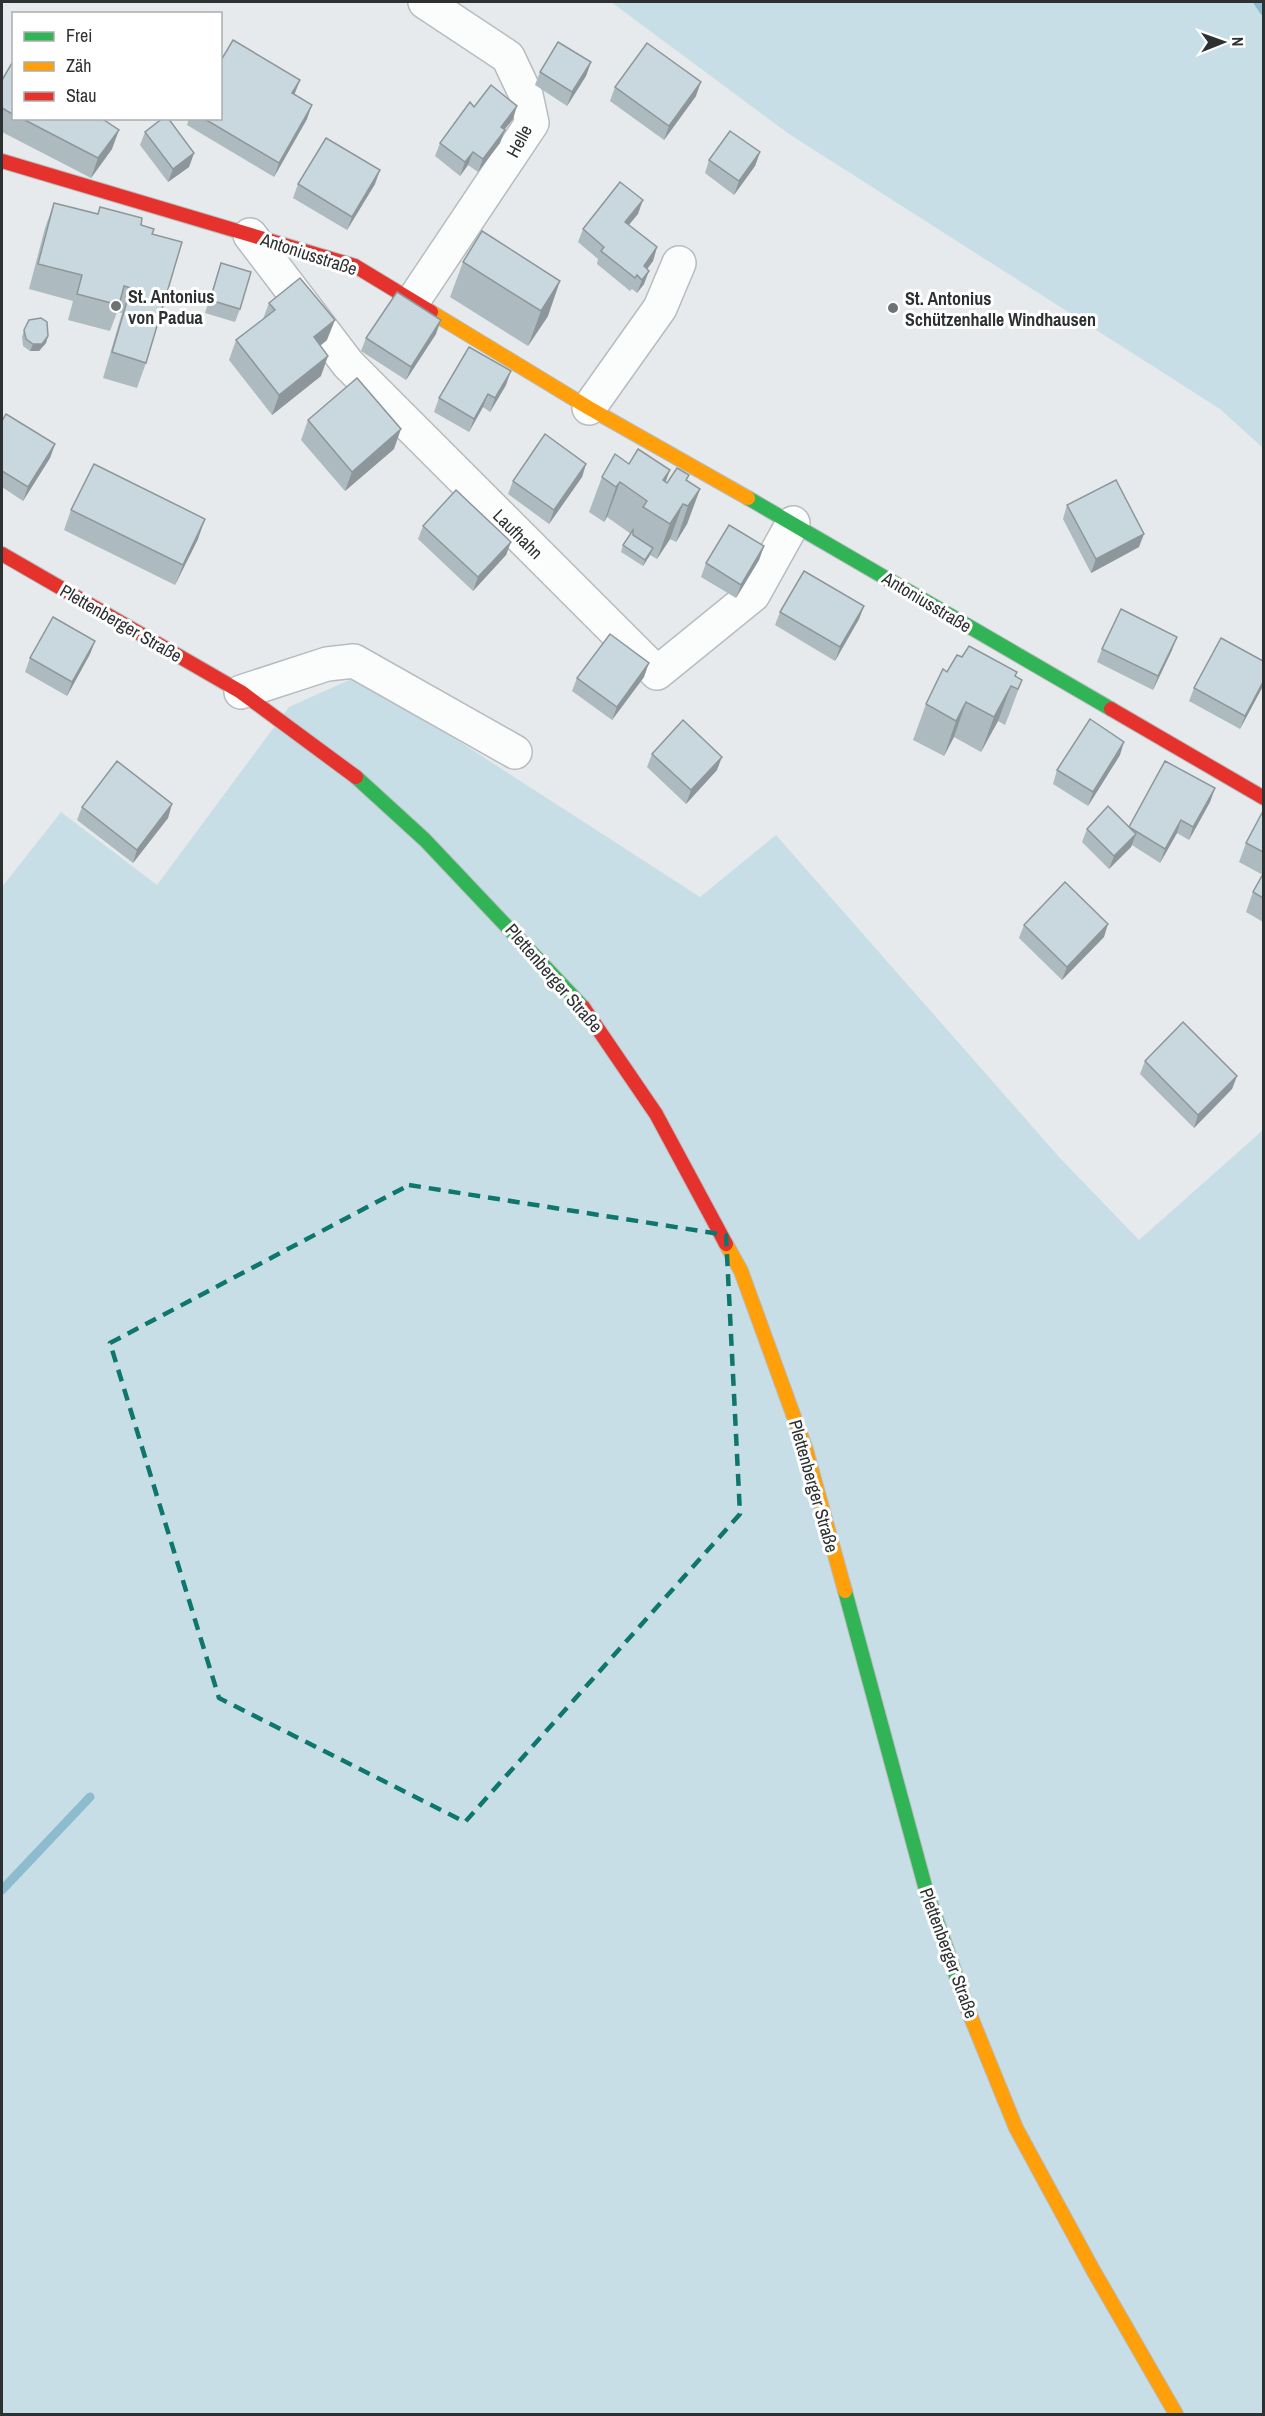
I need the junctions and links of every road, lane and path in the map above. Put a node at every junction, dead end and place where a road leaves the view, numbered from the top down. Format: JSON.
{"nodes":[{"id":1,"x":424,"y":2,"type":"edge"},
{"id":2,"x":2,"y":161,"type":"edge"},
{"id":3,"x":250,"y":235,"type":"junction"},
{"id":4,"x":679,"y":263,"type":"dead end"},
{"id":5,"x":413,"y":301,"type":"junction"},
{"id":6,"x":589,"y":408,"type":"junction"},
{"id":7,"x":793,"y":523,"type":"junction"},
{"id":8,"x":2,"y":554,"type":"edge"},
{"id":9,"x":241,"y":692,"type":"junction"},
{"id":10,"x":515,"y":752,"type":"dead end"},
{"id":11,"x":1263,"y":798,"type":"edge"},
{"id":12,"x":1176,"y":2415,"type":"edge"}],
"edges":[{"from":1,"to":5,"type":"street","name":"Helle"},
{"from":2,"to":3,"type":"main road","name":"Antoniusstraße"},
{"from":3,"to":5,"type":"main road","name":"Antoniusstraße"},
{"from":3,"to":7,"type":"street","name":"Laufhahn"},
{"from":4,"to":6,"type":"street"},
{"from":5,"to":6,"type":"main road","name":"Antoniusstraße"},
{"from":6,"to":7,"type":"main road","name":"Antoniusstraße"},
{"from":7,"to":11,"type":"main road","name":"Antoniusstraße"},
{"from":8,"to":9,"type":"main road","name":"Plettenberger Straße"},
{"from":9,"to":10,"type":"street"},
{"from":9,"to":12,"type":"main road","name":"Plettenberger Straße"}]}
